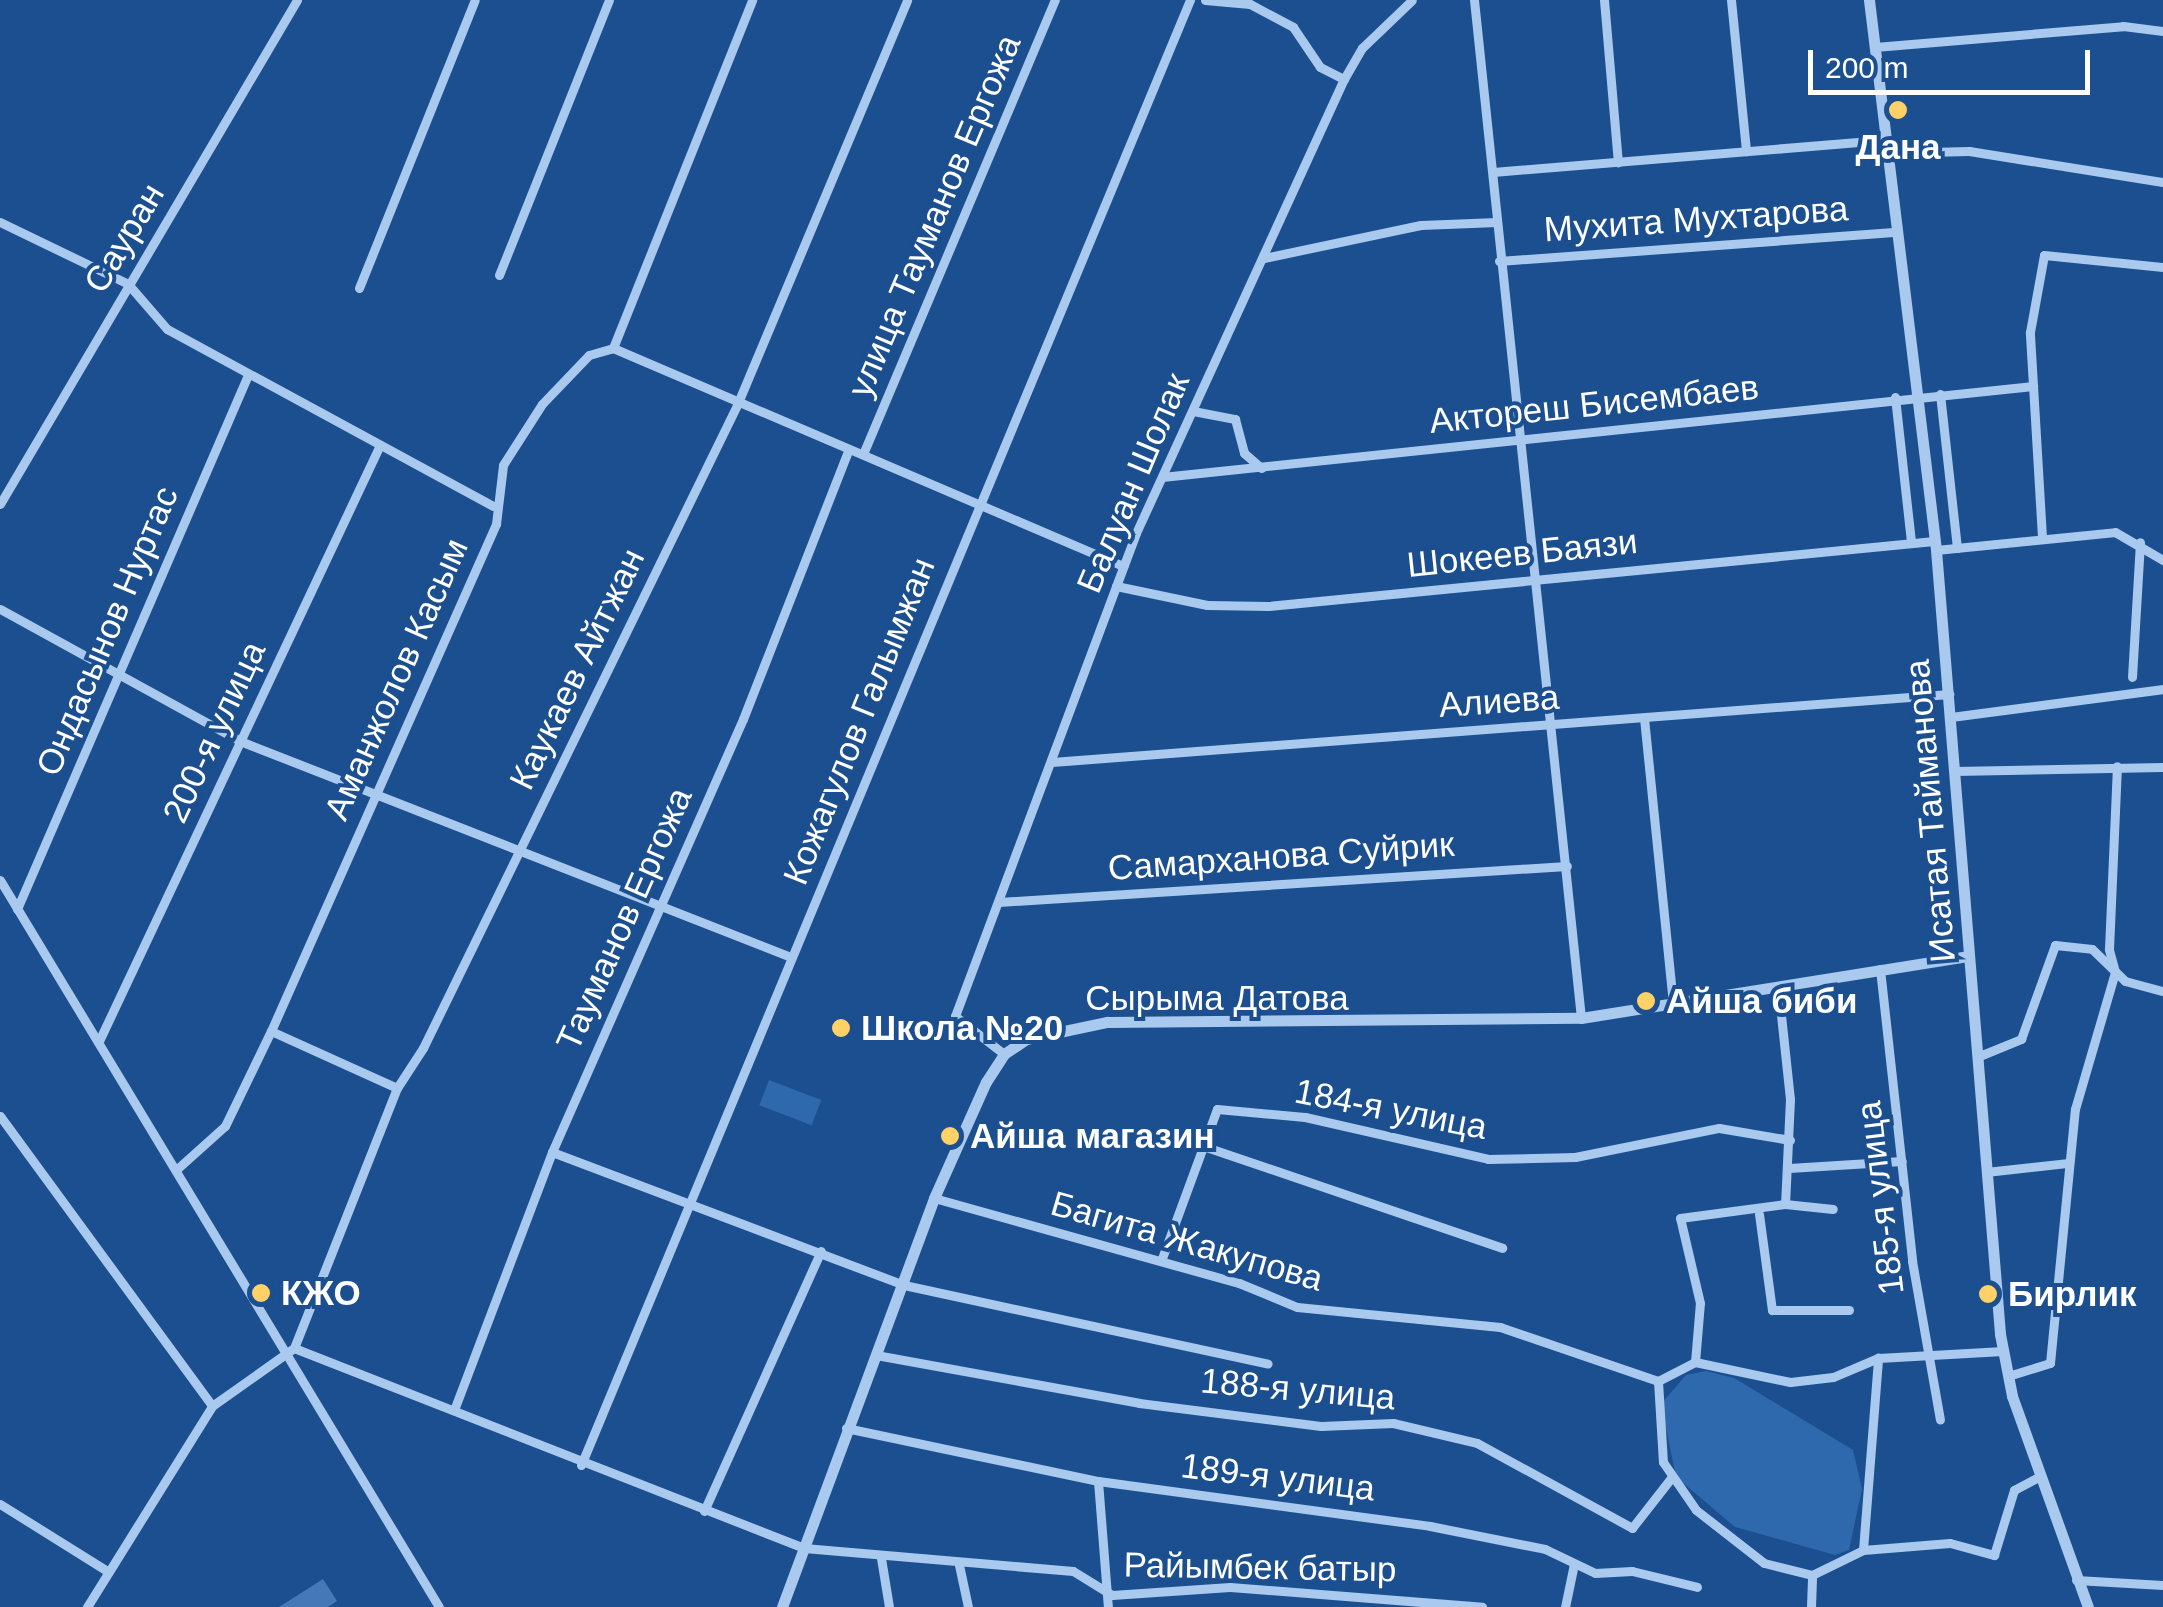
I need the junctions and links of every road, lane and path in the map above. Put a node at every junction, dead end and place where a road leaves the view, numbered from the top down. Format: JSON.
{"nodes":[{"id":1,"x":297,"y":0,"type":"edge"},
{"id":2,"x":475,"y":0,"type":"edge"},
{"id":3,"x":609,"y":0,"type":"edge"},
{"id":4,"x":752,"y":0,"type":"edge"},
{"id":5,"x":890,"y":0,"type":"edge"},
{"id":6,"x":1055,"y":0,"type":"edge"},
{"id":7,"x":1190,"y":0,"type":"edge"},
{"id":8,"x":1205,"y":0,"type":"edge"},
{"id":9,"x":1412,"y":0,"type":"edge"},
{"id":10,"x":1474,"y":0,"type":"edge"},
{"id":11,"x":1604,"y":0,"type":"edge"},
{"id":12,"x":1731,"y":0,"type":"edge"},
{"id":13,"x":1868,"y":0,"type":"edge"},
{"id":14,"x":905,"y":4,"type":"edge"},
{"id":15,"x":2163,"y":31,"type":"edge"},
{"id":16,"x":1875,"y":47,"type":"junction"},
{"id":17,"x":1344,"y":79,"type":"junction"},
{"id":18,"x":1887,"y":146,"type":"junction"},
{"id":19,"x":1746,"y":151,"type":"junction"},
{"id":20,"x":1618,"y":162,"type":"junction"},
{"id":21,"x":1492,"y":172,"type":"junction"},
{"id":22,"x":2163,"y":182,"type":"edge"},
{"id":23,"x":0,"y":222,"type":"edge"},
{"id":24,"x":1496,"y":222,"type":"junction"},
{"id":25,"x":1897,"y":232,"type":"junction"},
{"id":26,"x":1264,"y":258,"type":"junction"},
{"id":27,"x":1499,"y":261,"type":"junction"},
{"id":28,"x":2163,"y":267,"type":"edge"},
{"id":29,"x":499,"y":276,"type":"dead end"},
{"id":30,"x":128,"y":284,"type":"junction"},
{"id":31,"x":359,"y":288,"type":"dead end"},
{"id":32,"x":613,"y":348,"type":"junction"},
{"id":33,"x":248,"y":375,"type":"junction"},
{"id":34,"x":2033,"y":386,"type":"junction"},
{"id":35,"x":1940,"y":394,"type":"junction"},
{"id":36,"x":1920,"y":395,"type":"junction"},
{"id":37,"x":1895,"y":398,"type":"junction"},
{"id":38,"x":737,"y":405,"type":"junction"},
{"id":39,"x":1193,"y":410,"type":"junction"},
{"id":40,"x":1524,"y":441,"type":"junction"},
{"id":41,"x":380,"y":445,"type":"junction"},
{"id":42,"x":848,"y":451,"type":"junction"},
{"id":43,"x":863,"y":454,"type":"junction"},
{"id":44,"x":1260,"y":468,"type":"junction"},
{"id":45,"x":1162,"y":477,"type":"junction"},
{"id":46,"x":0,"y":504,"type":"edge"},
{"id":47,"x":977,"y":505,"type":"junction"},
{"id":48,"x":493,"y":506,"type":"junction"},
{"id":49,"x":2042,"y":537,"type":"junction"},
{"id":50,"x":1911,"y":542,"type":"junction"},
{"id":51,"x":2140,"y":542,"type":"junction"},
{"id":52,"x":1935,"y":545,"type":"junction"},
{"id":53,"x":1957,"y":548,"type":"junction"},
{"id":54,"x":2163,"y":560,"type":"edge"},
{"id":55,"x":1123,"y":566,"type":"junction"},
{"id":56,"x":1540,"y":579,"type":"junction"},
{"id":57,"x":1116,"y":586,"type":"junction"},
{"id":58,"x":0,"y":609,"type":"edge"},
{"id":59,"x":118,"y":674,"type":"junction"},
{"id":60,"x":2132,"y":677,"type":"dead end"},
{"id":61,"x":2163,"y":690,"type":"edge"},
{"id":62,"x":1949,"y":694,"type":"junction"},
{"id":63,"x":1951,"y":716,"type":"junction"},
{"id":64,"x":1644,"y":718,"type":"junction"},
{"id":65,"x":1552,"y":725,"type":"junction"},
{"id":66,"x":240,"y":741,"type":"junction"},
{"id":67,"x":1052,"y":762,"type":"junction"},
{"id":68,"x":2116,"y":766,"type":"junction"},
{"id":69,"x":2163,"y":766,"type":"edge"},
{"id":70,"x":1955,"y":771,"type":"junction"},
{"id":71,"x":374,"y":797,"type":"junction"},
{"id":72,"x":517,"y":855,"type":"junction"},
{"id":73,"x":1567,"y":866,"type":"junction"},
{"id":74,"x":0,"y":880,"type":"edge"},
{"id":75,"x":999,"y":902,"type":"junction"},
{"id":76,"x":656,"y":906,"type":"junction"},
{"id":77,"x":17,"y":909,"type":"junction"},
{"id":78,"x":1969,"y":956,"type":"junction"},
{"id":79,"x":791,"y":958,"type":"junction"},
{"id":80,"x":1880,"y":969,"type":"junction"},
{"id":81,"x":2114,"y":972,"type":"junction"},
{"id":82,"x":1778,"y":986,"type":"junction"},
{"id":83,"x":2163,"y":991,"type":"edge"},
{"id":84,"x":1672,"y":1005,"type":"junction"},
{"id":85,"x":1581,"y":1018,"type":"junction"},
{"id":86,"x":270,"y":1030,"type":"junction"},
{"id":87,"x":99,"y":1042,"type":"junction"},
{"id":88,"x":1004,"y":1054,"type":"junction"},
{"id":89,"x":1977,"y":1056,"type":"junction"},
{"id":90,"x":396,"y":1088,"type":"junction"},
{"id":91,"x":0,"y":1116,"type":"edge"},
{"id":92,"x":1790,"y":1140,"type":"junction"},
{"id":93,"x":1206,"y":1147,"type":"junction"},
{"id":94,"x":552,"y":1152,"type":"junction"},
{"id":95,"x":1902,"y":1161,"type":"junction"},
{"id":96,"x":2067,"y":1163,"type":"junction"},
{"id":97,"x":1789,"y":1168,"type":"junction"},
{"id":98,"x":177,"y":1169,"type":"junction"},
{"id":99,"x":1986,"y":1172,"type":"junction"},
{"id":100,"x":934,"y":1198,"type":"junction"},
{"id":101,"x":689,"y":1202,"type":"junction"},
{"id":102,"x":1785,"y":1204,"type":"junction"},
{"id":103,"x":1832,"y":1210,"type":"dead end"},
{"id":104,"x":1759,"y":1214,"type":"junction"},
{"id":105,"x":1502,"y":1248,"type":"dead end"},
{"id":106,"x":821,"y":1251,"type":"junction"},
{"id":107,"x":1161,"y":1261,"type":"junction"},
{"id":108,"x":904,"y":1285,"type":"junction"},
{"id":109,"x":1849,"y":1310,"type":"dead end"},
{"id":110,"x":290,"y":1350,"type":"junction"},
{"id":111,"x":2004,"y":1351,"type":"junction"},
{"id":112,"x":1930,"y":1353,"type":"junction"},
{"id":113,"x":876,"y":1355,"type":"junction"},
{"id":114,"x":1878,"y":1358,"type":"junction"},
{"id":115,"x":1695,"y":1362,"type":"junction"},
{"id":116,"x":1268,"y":1364,"type":"dead end"},
{"id":117,"x":2008,"y":1376,"type":"junction"},
{"id":118,"x":1658,"y":1381,"type":"junction"},
{"id":119,"x":212,"y":1406,"type":"junction"},
{"id":120,"x":454,"y":1410,"type":"junction"},
{"id":121,"x":1940,"y":1420,"type":"dead end"},
{"id":122,"x":846,"y":1428,"type":"junction"},
{"id":123,"x":581,"y":1465,"type":"junction"},
{"id":124,"x":2040,"y":1476,"type":"junction"},
{"id":125,"x":1671,"y":1478,"type":"junction"},
{"id":126,"x":1098,"y":1481,"type":"junction"},
{"id":127,"x":0,"y":1504,"type":"edge"},
{"id":128,"x":704,"y":1511,"type":"junction"},
{"id":129,"x":804,"y":1548,"type":"junction"},
{"id":130,"x":1863,"y":1550,"type":"junction"},
{"id":131,"x":881,"y":1558,"type":"junction"},
{"id":132,"x":1574,"y":1564,"type":"junction"},
{"id":133,"x":959,"y":1565,"type":"junction"},
{"id":134,"x":109,"y":1572,"type":"junction"},
{"id":135,"x":1812,"y":1576,"type":"junction"},
{"id":136,"x":2076,"y":1580,"type":"junction"},
{"id":137,"x":2163,"y":1584,"type":"edge"},
{"id":138,"x":1698,"y":1586,"type":"dead end"},
{"id":139,"x":1102,"y":1587,"type":"junction"},
{"id":140,"x":87,"y":1607,"type":"edge"},
{"id":141,"x":440,"y":1607,"type":"edge"},
{"id":142,"x":782,"y":1607,"type":"edge"},
{"id":143,"x":888,"y":1607,"type":"edge"},
{"id":144,"x":968,"y":1607,"type":"edge"},
{"id":145,"x":1108,"y":1607,"type":"edge"},
{"id":146,"x":1482,"y":1607,"type":"edge"},
{"id":147,"x":1565,"y":1607,"type":"edge"},
{"id":148,"x":1811,"y":1607,"type":"edge"},
{"id":149,"x":2088,"y":1607,"type":"edge"}],
"edges":[{"from":1,"to":30,"type":"street","name":"Сауран"},
{"from":2,"to":31,"type":"street"},
{"from":3,"to":29,"type":"street"},
{"from":4,"to":32,"type":"street"},
{"from":5,"to":14,"type":"street"},
{"from":6,"to":43,"type":"street","name":"улица Тауманов Ергожа"},
{"from":7,"to":47,"type":"street","name":"Кожагулов Галымжан"},
{"from":8,"to":17,"type":"street"},
{"from":9,"to":17,"type":"street","name":"Балуан Шолак"},
{"from":10,"to":21,"type":"street"},
{"from":11,"to":20,"type":"street"},
{"from":12,"to":19,"type":"street"},
{"from":13,"to":16,"type":"street","name":"Исатая Тайманова"},
{"from":14,"to":38,"type":"street","name":"Каукаев Айтжан"},
{"from":15,"to":16,"type":"street"},
{"from":16,"to":18,"type":"street","name":"Исатая Тайманова"},
{"from":17,"to":26,"type":"street","name":"Балуан Шолак"},
{"from":18,"to":19,"type":"street"},
{"from":18,"to":22,"type":"street"},
{"from":18,"to":25,"type":"street","name":"Исатая Тайманова"},
{"from":19,"to":20,"type":"street"},
{"from":20,"to":21,"type":"street"},
{"from":21,"to":24,"type":"street"},
{"from":23,"to":30,"type":"street"},
{"from":24,"to":26,"type":"street"},
{"from":24,"to":27,"type":"street"},
{"from":25,"to":27,"type":"street","name":"Мухита Мухтарова"},
{"from":25,"to":36,"type":"street","name":"Исатая Тайманова"},
{"from":26,"to":39,"type":"street","name":"Балуан Шолак"},
{"from":27,"to":40,"type":"street"},
{"from":28,"to":34,"type":"street"},
{"from":30,"to":33,"type":"street"},
{"from":30,"to":46,"type":"street","name":"Сауран"},
{"from":32,"to":38,"type":"street"},
{"from":32,"to":48,"type":"street","name":"Аманжолов Касым"},
{"from":33,"to":41,"type":"street"},
{"from":33,"to":59,"type":"street","name":"Ондасынов Нуртас"},
{"from":34,"to":35,"type":"street","name":"Актореш Бисембаев"},
{"from":34,"to":49,"type":"street"},
{"from":35,"to":36,"type":"street","name":"Актореш Бисембаев"},
{"from":35,"to":53,"type":"street"},
{"from":36,"to":37,"type":"street","name":"Актореш Бисембаев"},
{"from":36,"to":52,"type":"street","name":"Исатая Тайманова"},
{"from":37,"to":40,"type":"street","name":"Актореш Бисембаев"},
{"from":37,"to":50,"type":"street"},
{"from":38,"to":42,"type":"street"},
{"from":38,"to":72,"type":"street","name":"Каукаев Айтжан"},
{"from":39,"to":44,"type":"street"},
{"from":39,"to":45,"type":"street","name":"Балуан Шолак"},
{"from":40,"to":44,"type":"street","name":"Актореш Бисембаев"},
{"from":40,"to":56,"type":"street"},
{"from":41,"to":48,"type":"street"},
{"from":41,"to":66,"type":"street","name":"200-я улица"},
{"from":42,"to":43,"type":"street"},
{"from":42,"to":76,"type":"street","name":"Тауманов Ергожа"},
{"from":43,"to":47,"type":"street"},
{"from":44,"to":45,"type":"street","name":"Актореш Бисембаев"},
{"from":45,"to":55,"type":"street","name":"Балуан Шолак"},
{"from":47,"to":55,"type":"street"},
{"from":47,"to":79,"type":"street","name":"Кожагулов Галымжан"},
{"from":48,"to":71,"type":"street","name":"Аманжолов Касым"},
{"from":49,"to":51,"type":"street","name":"Шокеев Баязи"},
{"from":49,"to":53,"type":"street","name":"Шокеев Баязи"},
{"from":50,"to":52,"type":"street","name":"Шокеев Баязи"},
{"from":50,"to":56,"type":"street","name":"Шокеев Баязи"},
{"from":51,"to":54,"type":"street"},
{"from":51,"to":60,"type":"street"},
{"from":52,"to":53,"type":"street","name":"Шокеев Баязи"},
{"from":52,"to":62,"type":"street","name":"Исатая Тайманова"},
{"from":55,"to":57,"type":"street","name":"Балуан Шолак"},
{"from":56,"to":57,"type":"street","name":"Шокеев Баязи"},
{"from":56,"to":65,"type":"street"},
{"from":57,"to":67,"type":"street","name":"Балуан Шолак"},
{"from":58,"to":59,"type":"street"},
{"from":59,"to":66,"type":"street"},
{"from":59,"to":77,"type":"street","name":"Ондасынов Нуртас"},
{"from":61,"to":63,"type":"street"},
{"from":62,"to":63,"type":"street","name":"Исатая Тайманова"},
{"from":62,"to":64,"type":"street","name":"Алиева"},
{"from":63,"to":70,"type":"street","name":"Исатая Тайманова"},
{"from":64,"to":65,"type":"street","name":"Алиева"},
{"from":64,"to":84,"type":"street"},
{"from":65,"to":67,"type":"street","name":"Алиева"},
{"from":65,"to":73,"type":"street"},
{"from":66,"to":71,"type":"street"},
{"from":66,"to":87,"type":"street","name":"200-я улица"},
{"from":67,"to":75,"type":"street","name":"Балуан Шолак"},
{"from":68,"to":69,"type":"street"},
{"from":68,"to":70,"type":"street"},
{"from":68,"to":81,"type":"street"},
{"from":70,"to":78,"type":"street","name":"Исатая Тайманова"},
{"from":71,"to":72,"type":"street"},
{"from":71,"to":86,"type":"street","name":"Аманжолов Касым"},
{"from":72,"to":76,"type":"street"},
{"from":72,"to":90,"type":"street","name":"Каукаев Айтжан"},
{"from":73,"to":75,"type":"street","name":"Самарханова Суйрик"},
{"from":73,"to":85,"type":"street"},
{"from":74,"to":77,"type":"street"},
{"from":75,"to":88,"type":"street","name":"Балуан Шолак"},
{"from":76,"to":79,"type":"street"},
{"from":76,"to":94,"type":"street","name":"Тауманов Ергожа"},
{"from":77,"to":87,"type":"street"},
{"from":78,"to":80,"type":"street","name":"Сырыма Датова"},
{"from":78,"to":89,"type":"street","name":"Исатая Тайманова"},
{"from":79,"to":101,"type":"street","name":"Кожагулов Галымжан"},
{"from":80,"to":82,"type":"street","name":"Сырыма Датова"},
{"from":80,"to":95,"type":"street","name":"185-я улица"},
{"from":81,"to":83,"type":"street"},
{"from":81,"to":89,"type":"street"},
{"from":81,"to":96,"type":"street"},
{"from":82,"to":84,"type":"street","name":"Сырыма Датова"},
{"from":82,"to":92,"type":"street"},
{"from":84,"to":85,"type":"street","name":"Сырыма Датова"},
{"from":85,"to":88,"type":"street","name":"Сырыма Датова"},
{"from":86,"to":90,"type":"street"},
{"from":86,"to":98,"type":"street","name":"Аманжолов Касым"},
{"from":87,"to":98,"type":"street"},
{"from":88,"to":100,"type":"street"},
{"from":89,"to":99,"type":"street","name":"Исатая Тайманова"},
{"from":90,"to":110,"type":"street","name":"Каукаев Айтжан"},
{"from":91,"to":119,"type":"street"},
{"from":92,"to":93,"type":"street","name":"184-я улица"},
{"from":92,"to":97,"type":"street"},
{"from":93,"to":105,"type":"street"},
{"from":93,"to":107,"type":"street"},
{"from":94,"to":101,"type":"street","name":"188-я улица"},
{"from":94,"to":120,"type":"street","name":"Тауманов Ергожа"},
{"from":95,"to":97,"type":"street"},
{"from":95,"to":112,"type":"street","name":"185-я улица"},
{"from":96,"to":99,"type":"street"},
{"from":96,"to":117,"type":"street"},
{"from":97,"to":102,"type":"street"},
{"from":98,"to":110,"type":"street"},
{"from":99,"to":111,"type":"street","name":"Исатая Тайманова"},
{"from":100,"to":107,"type":"street","name":"Багита Жакупова"},
{"from":100,"to":108,"type":"street"},
{"from":101,"to":106,"type":"street","name":"188-я улица"},
{"from":101,"to":123,"type":"street","name":"Кожагулов Галымжан"},
{"from":102,"to":103,"type":"street"},
{"from":102,"to":104,"type":"street"},
{"from":104,"to":109,"type":"street"},
{"from":104,"to":115,"type":"street"},
{"from":106,"to":108,"type":"street","name":"188-я улица"},
{"from":106,"to":128,"type":"street"},
{"from":107,"to":118,"type":"street","name":"Багита Жакупова"},
{"from":108,"to":113,"type":"street"},
{"from":108,"to":116,"type":"street","name":"188-я улица"},
{"from":110,"to":119,"type":"street"},
{"from":110,"to":120,"type":"street","name":"Райымбек батыр"},
{"from":110,"to":141,"type":"street"},
{"from":111,"to":112,"type":"street"},
{"from":111,"to":117,"type":"street","name":"Исатая Тайманова"},
{"from":112,"to":114,"type":"street"},
{"from":112,"to":121,"type":"street","name":"185-я улица"},
{"from":113,"to":122,"type":"street"},
{"from":113,"to":125,"type":"street","name":"188-я улица"},
{"from":114,"to":115,"type":"street"},
{"from":114,"to":130,"type":"street"},
{"from":115,"to":118,"type":"street"},
{"from":117,"to":124,"type":"street","name":"Исатая Тайманова"},
{"from":118,"to":125,"type":"street"},
{"from":119,"to":134,"type":"street"},
{"from":120,"to":123,"type":"street","name":"Райымбек батыр"},
{"from":122,"to":126,"type":"street","name":"189-я улица"},
{"from":122,"to":129,"type":"street"},
{"from":123,"to":128,"type":"street","name":"Райымбек батыр"},
{"from":124,"to":130,"type":"street"},
{"from":124,"to":136,"type":"street","name":"Исатая Тайманова"},
{"from":125,"to":135,"type":"street"},
{"from":126,"to":132,"type":"street","name":"189-я улица"},
{"from":126,"to":139,"type":"street"},
{"from":127,"to":134,"type":"street"},
{"from":128,"to":129,"type":"street","name":"Райымбек батыр"},
{"from":129,"to":131,"type":"street","name":"Райымбек батыр"},
{"from":129,"to":142,"type":"street"},
{"from":130,"to":135,"type":"street"},
{"from":131,"to":133,"type":"street","name":"Райымбек батыр"},
{"from":131,"to":143,"type":"street"},
{"from":132,"to":138,"type":"street","name":"189-я улица"},
{"from":132,"to":147,"type":"street"},
{"from":133,"to":139,"type":"street","name":"Райымбек батыр"},
{"from":133,"to":144,"type":"street"},
{"from":134,"to":140,"type":"street"},
{"from":135,"to":148,"type":"street"},
{"from":136,"to":137,"type":"street"},
{"from":136,"to":149,"type":"street","name":"Исатая Тайманова"},
{"from":139,"to":145,"type":"street"},
{"from":139,"to":146,"type":"street","name":"Райымбек батыр"}]}
